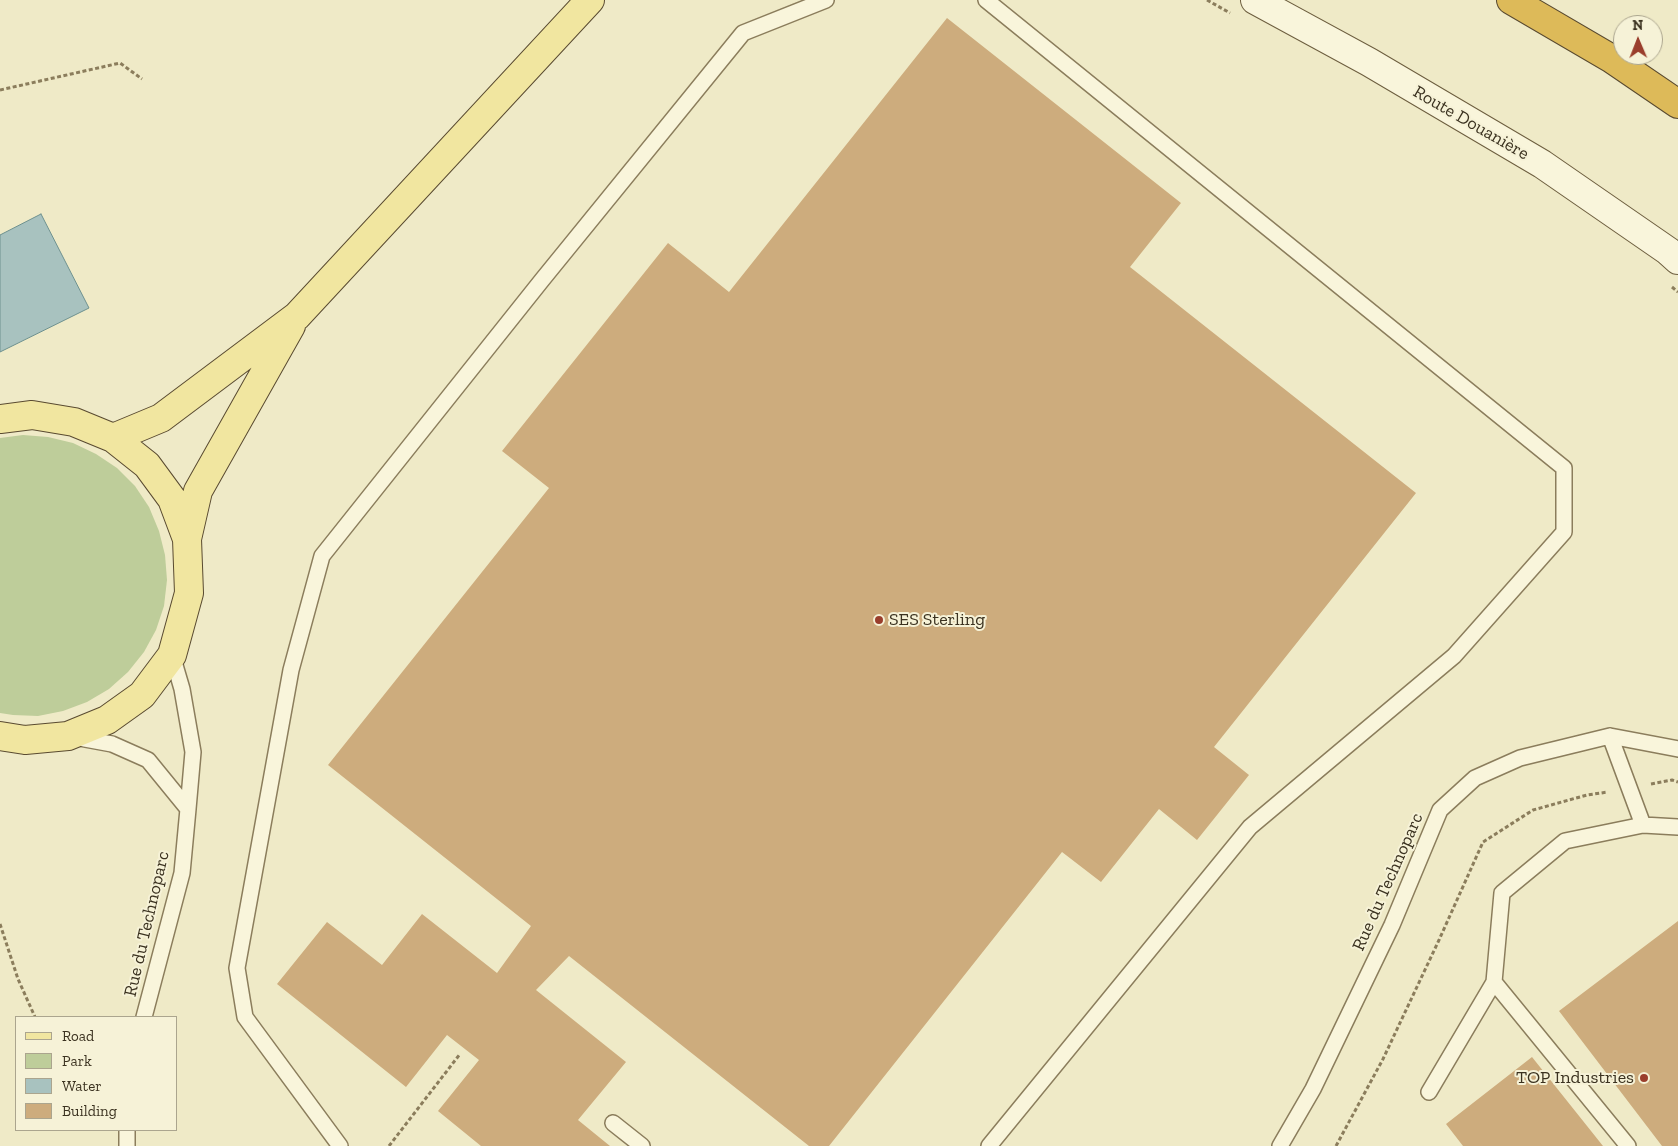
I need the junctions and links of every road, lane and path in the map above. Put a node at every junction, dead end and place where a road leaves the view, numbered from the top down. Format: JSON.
{"nodes":[{"id":1,"x":590,"y":0,"type":"edge"},
{"id":2,"x":826,"y":0,"type":"edge"},
{"id":3,"x":986,"y":0,"type":"edge"},
{"id":4,"x":1255,"y":0,"type":"edge"},
{"id":5,"x":1511,"y":0,"type":"edge"},
{"id":6,"x":142,"y":79,"type":"dead end"},
{"id":7,"x":0,"y":90,"type":"edge"},
{"id":8,"x":1678,"y":104,"type":"edge"},
{"id":9,"x":1678,"y":260,"type":"edge"},
{"id":10,"x":297,"y":316,"type":"junction"},
{"id":11,"x":0,"y":419,"type":"edge"},
{"id":12,"x":113,"y":438,"type":"junction"},
{"id":13,"x":187,"y":539,"type":"junction"},
{"id":14,"x":172,"y":655,"type":"junction"},
{"id":15,"x":0,"y":736,"type":"edge"},
{"id":16,"x":68,"y":736,"type":"junction"},
{"id":17,"x":1610,"y":736,"type":"junction"},
{"id":18,"x":1678,"y":748,"type":"edge"},
{"id":19,"x":1678,"y":782,"type":"edge"},
{"id":20,"x":1629,"y":789,"type":"junction"},
{"id":21,"x":188,"y":809,"type":"junction"},
{"id":22,"x":1643,"y":825,"type":"junction"},
{"id":23,"x":1678,"y":828,"type":"edge"},
{"id":24,"x":0,"y":924,"type":"edge"},
{"id":25,"x":1494,"y":982,"type":"junction"},
{"id":26,"x":34,"y":1016,"type":"edge"},
{"id":27,"x":144,"y":1016,"type":"edge"},
{"id":28,"x":460,"y":1054,"type":"dead end"},
{"id":29,"x":1429,"y":1092,"type":"dead end"},
{"id":30,"x":613,"y":1123,"type":"dead end"},
{"id":31,"x":127,"y":1131,"type":"edge"},
{"id":32,"x":127,"y":1146,"type":"edge"},
{"id":33,"x":340,"y":1146,"type":"edge"},
{"id":34,"x":389,"y":1146,"type":"edge"},
{"id":35,"x":642,"y":1146,"type":"edge"},
{"id":36,"x":989,"y":1146,"type":"edge"},
{"id":37,"x":1280,"y":1146,"type":"edge"},
{"id":38,"x":1336,"y":1146,"type":"edge"},
{"id":39,"x":1628,"y":1146,"type":"edge"}],
"edges":[{"from":1,"to":10,"type":"main road"},
{"from":2,"to":33,"type":"lane"},
{"from":3,"to":36,"type":"lane"},
{"from":4,"to":9,"type":"main road","name":"Route Douanière"},
{"from":5,"to":8,"type":"highway"},
{"from":6,"to":7,"type":"path"},
{"from":10,"to":12,"type":"main road"},
{"from":10,"to":13,"type":"main road"},
{"from":11,"to":12,"type":"main road"},
{"from":12,"to":13,"type":"main road"},
{"from":13,"to":14,"type":"main road"},
{"from":14,"to":16,"type":"main road"},
{"from":14,"to":21,"type":"lane","name":"Rue du Technoparc"},
{"from":15,"to":16,"type":"main road"},
{"from":16,"to":21,"type":"lane"},
{"from":17,"to":18,"type":"lane","name":"Rue du Technoparc"},
{"from":17,"to":20,"type":"lane"},
{"from":17,"to":37,"type":"lane","name":"Rue du Technoparc"},
{"from":19,"to":20,"type":"path"},
{"from":20,"to":22,"type":"lane"},
{"from":20,"to":38,"type":"path"},
{"from":21,"to":27,"type":"lane","name":"Rue du Technoparc"},
{"from":22,"to":23,"type":"lane"},
{"from":22,"to":25,"type":"lane"},
{"from":24,"to":26,"type":"path"},
{"from":25,"to":29,"type":"lane"},
{"from":25,"to":39,"type":"lane"},
{"from":28,"to":34,"type":"path"},
{"from":30,"to":35,"type":"lane"},
{"from":31,"to":32,"type":"lane"}]}
